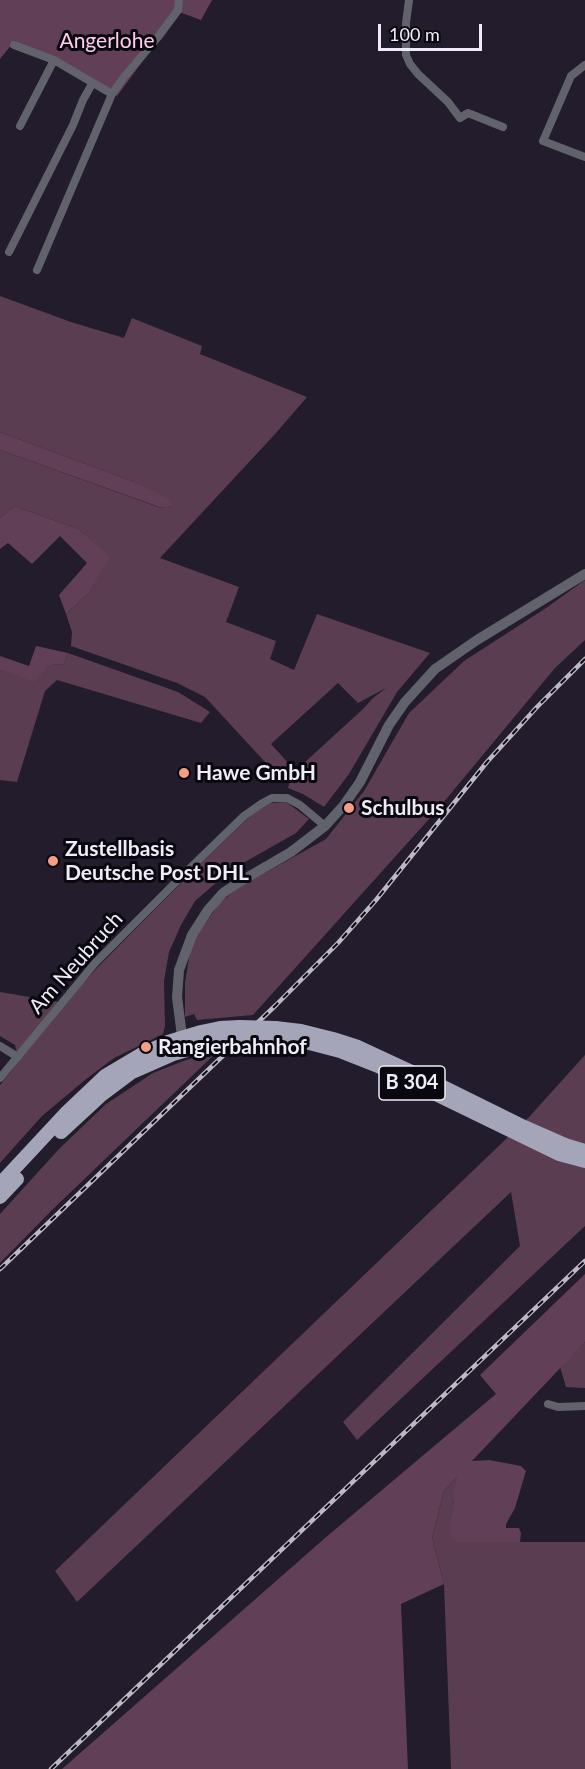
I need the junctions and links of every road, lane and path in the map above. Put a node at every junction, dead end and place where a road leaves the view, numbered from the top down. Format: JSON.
{"nodes":[{"id":1,"x":179,"y":0,"type":"edge"},
{"id":2,"x":409,"y":0,"type":"edge"},
{"id":3,"x":14,"y":45,"type":"dead end"},
{"id":4,"x":54,"y":60,"type":"junction"},
{"id":5,"x":585,"y":65,"type":"edge"},
{"id":6,"x":92,"y":84,"type":"junction"},
{"id":7,"x":112,"y":94,"type":"junction"},
{"id":8,"x":20,"y":126,"type":"dead end"},
{"id":9,"x":503,"y":127,"type":"dead end"},
{"id":10,"x":585,"y":157,"type":"edge"},
{"id":11,"x":9,"y":252,"type":"dead end"},
{"id":12,"x":37,"y":270,"type":"dead end"},
{"id":13,"x":585,"y":574,"type":"edge"},
{"id":14,"x":324,"y":826,"type":"junction"},
{"id":15,"x":183,"y":1044,"type":"junction"},
{"id":16,"x":0,"y":1046,"type":"edge"},
{"id":17,"x":18,"y":1058,"type":"junction"},
{"id":18,"x":0,"y":1078,"type":"edge"},
{"id":19,"x":585,"y":1151,"type":"edge"},
{"id":20,"x":585,"y":1161,"type":"edge"},
{"id":21,"x":0,"y":1184,"type":"edge"},
{"id":22,"x":0,"y":1197,"type":"edge"},
{"id":23,"x":548,"y":1404,"type":"dead end"},
{"id":24,"x":585,"y":1406,"type":"edge"}],
"edges":[{"from":1,"to":7,"type":"street"},
{"from":2,"to":9,"type":"street"},
{"from":3,"to":4,"type":"street"},
{"from":4,"to":6,"type":"street"},
{"from":4,"to":8,"type":"street"},
{"from":5,"to":10,"type":"street"},
{"from":6,"to":7,"type":"street"},
{"from":6,"to":11,"type":"street"},
{"from":7,"to":12,"type":"street"},
{"from":13,"to":14,"type":"street"},
{"from":14,"to":15,"type":"street"},
{"from":14,"to":17,"type":"street","name":"Am Neubruch"},
{"from":15,"to":19,"type":"main road","number":"B 304","bridge":true},
{"from":15,"to":20,"type":"main road","number":"B 304","bridge":true},
{"from":15,"to":21,"type":"main road","number":"B 304"},
{"from":15,"to":22,"type":"main road","number":"B 304"},
{"from":16,"to":17,"type":"street"},
{"from":17,"to":18,"type":"street","name":"Am Neubruch"},
{"from":23,"to":24,"type":"street"}]}
